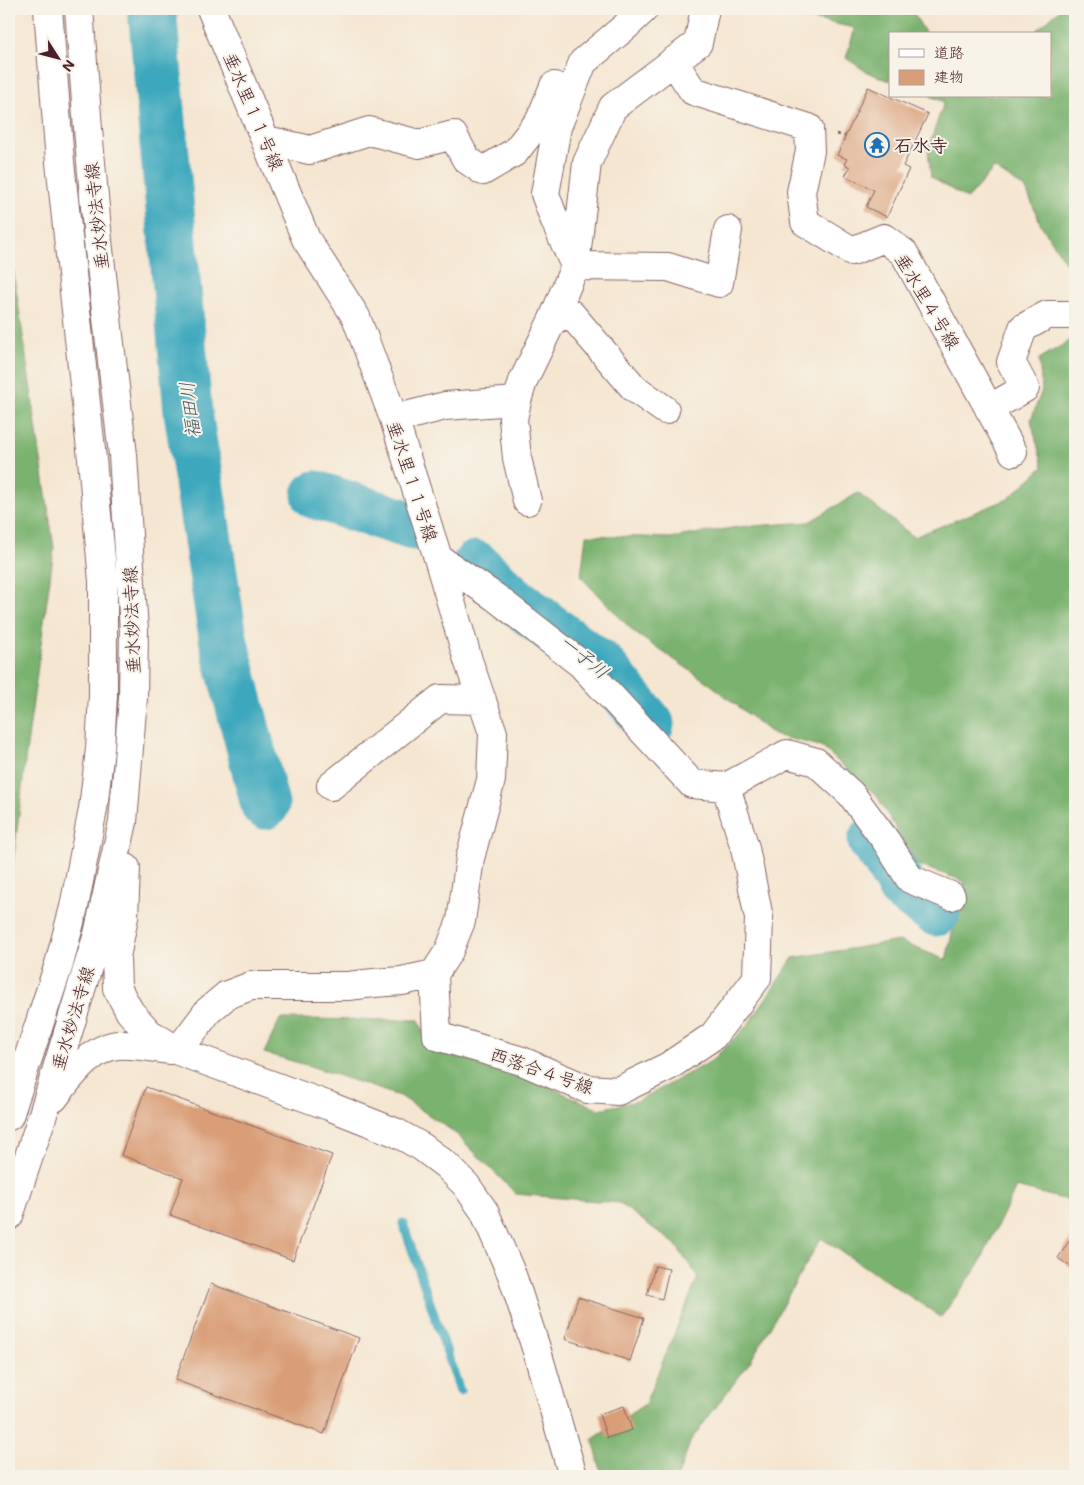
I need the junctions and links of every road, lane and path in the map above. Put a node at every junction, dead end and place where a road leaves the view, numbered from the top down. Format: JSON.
{"nodes":[{"id":1,"x":48,"y":9,"type":"edge"},
{"id":2,"x":79,"y":9,"type":"edge"},
{"id":3,"x":211,"y":9,"type":"edge"},
{"id":4,"x":644,"y":9,"type":"edge"},
{"id":5,"x":705,"y":9,"type":"edge"},
{"id":6,"x":673,"y":61,"type":"junction"},
{"id":7,"x":584,"y":62,"type":"junction"},
{"id":8,"x":266,"y":140,"type":"junction"},
{"id":9,"x":728,"y":230,"type":"dead end"},
{"id":10,"x":575,"y":266,"type":"junction"},
{"id":11,"x":1075,"y":315,"type":"edge"},
{"id":12,"x":553,"y":319,"type":"junction"},
{"id":13,"x":517,"y":401,"type":"junction"},
{"id":14,"x":989,"y":408,"type":"junction"},
{"id":15,"x":665,"y":410,"type":"dead end"},
{"id":16,"x":394,"y":419,"type":"junction"},
{"id":17,"x":1013,"y":452,"type":"dead end"},
{"id":18,"x":527,"y":501,"type":"dead end"},
{"id":19,"x":438,"y":558,"type":"junction"},
{"id":20,"x":482,"y":700,"type":"junction"},
{"id":21,"x":331,"y":786,"type":"dead end"},
{"id":22,"x":726,"y":787,"type":"junction"},
{"id":23,"x":123,"y":822,"type":"junction"},
{"id":24,"x":950,"y":896,"type":"dead end"},
{"id":25,"x":434,"y":974,"type":"junction"},
{"id":26,"x":178,"y":1051,"type":"junction"},
{"id":27,"x":44,"y":1110,"type":"junction"},
{"id":28,"x":9,"y":1116,"type":"edge"},
{"id":29,"x":9,"y":1216,"type":"edge"},
{"id":30,"x":573,"y":1476,"type":"edge"}],
"edges":[{"from":1,"to":28,"type":"street","name":"垂水妙法寺線"},
{"from":2,"to":23,"type":"street","name":"垂水妙法寺線"},
{"from":3,"to":8,"type":"street","name":"垂水里１１号線"},
{"from":4,"to":7,"type":"street"},
{"from":5,"to":6,"type":"street"},
{"from":6,"to":10,"type":"street"},
{"from":6,"to":14,"type":"street","name":"垂水里４号線"},
{"from":7,"to":8,"type":"street"},
{"from":7,"to":10,"type":"street"},
{"from":8,"to":16,"type":"street","name":"垂水里１１号線"},
{"from":9,"to":10,"type":"street"},
{"from":10,"to":12,"type":"street"},
{"from":11,"to":14,"type":"street"},
{"from":12,"to":13,"type":"street"},
{"from":12,"to":15,"type":"street"},
{"from":13,"to":16,"type":"street"},
{"from":13,"to":18,"type":"street"},
{"from":14,"to":17,"type":"street","name":"垂水里４号線"},
{"from":16,"to":19,"type":"street","name":"垂水里１１号線"},
{"from":19,"to":20,"type":"street","name":"垂水里１１号線"},
{"from":19,"to":22,"type":"street"},
{"from":20,"to":21,"type":"street"},
{"from":20,"to":25,"type":"street","name":"垂水里１１号線"},
{"from":22,"to":24,"type":"street"},
{"from":22,"to":25,"type":"street","name":"西落合４号線"},
{"from":23,"to":26,"type":"street"},
{"from":23,"to":27,"type":"street","name":"垂水妙法寺線"},
{"from":25,"to":26,"type":"street"},
{"from":26,"to":27,"type":"street"},
{"from":26,"to":30,"type":"street"},
{"from":27,"to":29,"type":"street","name":"垂水妙法寺線"}]}
